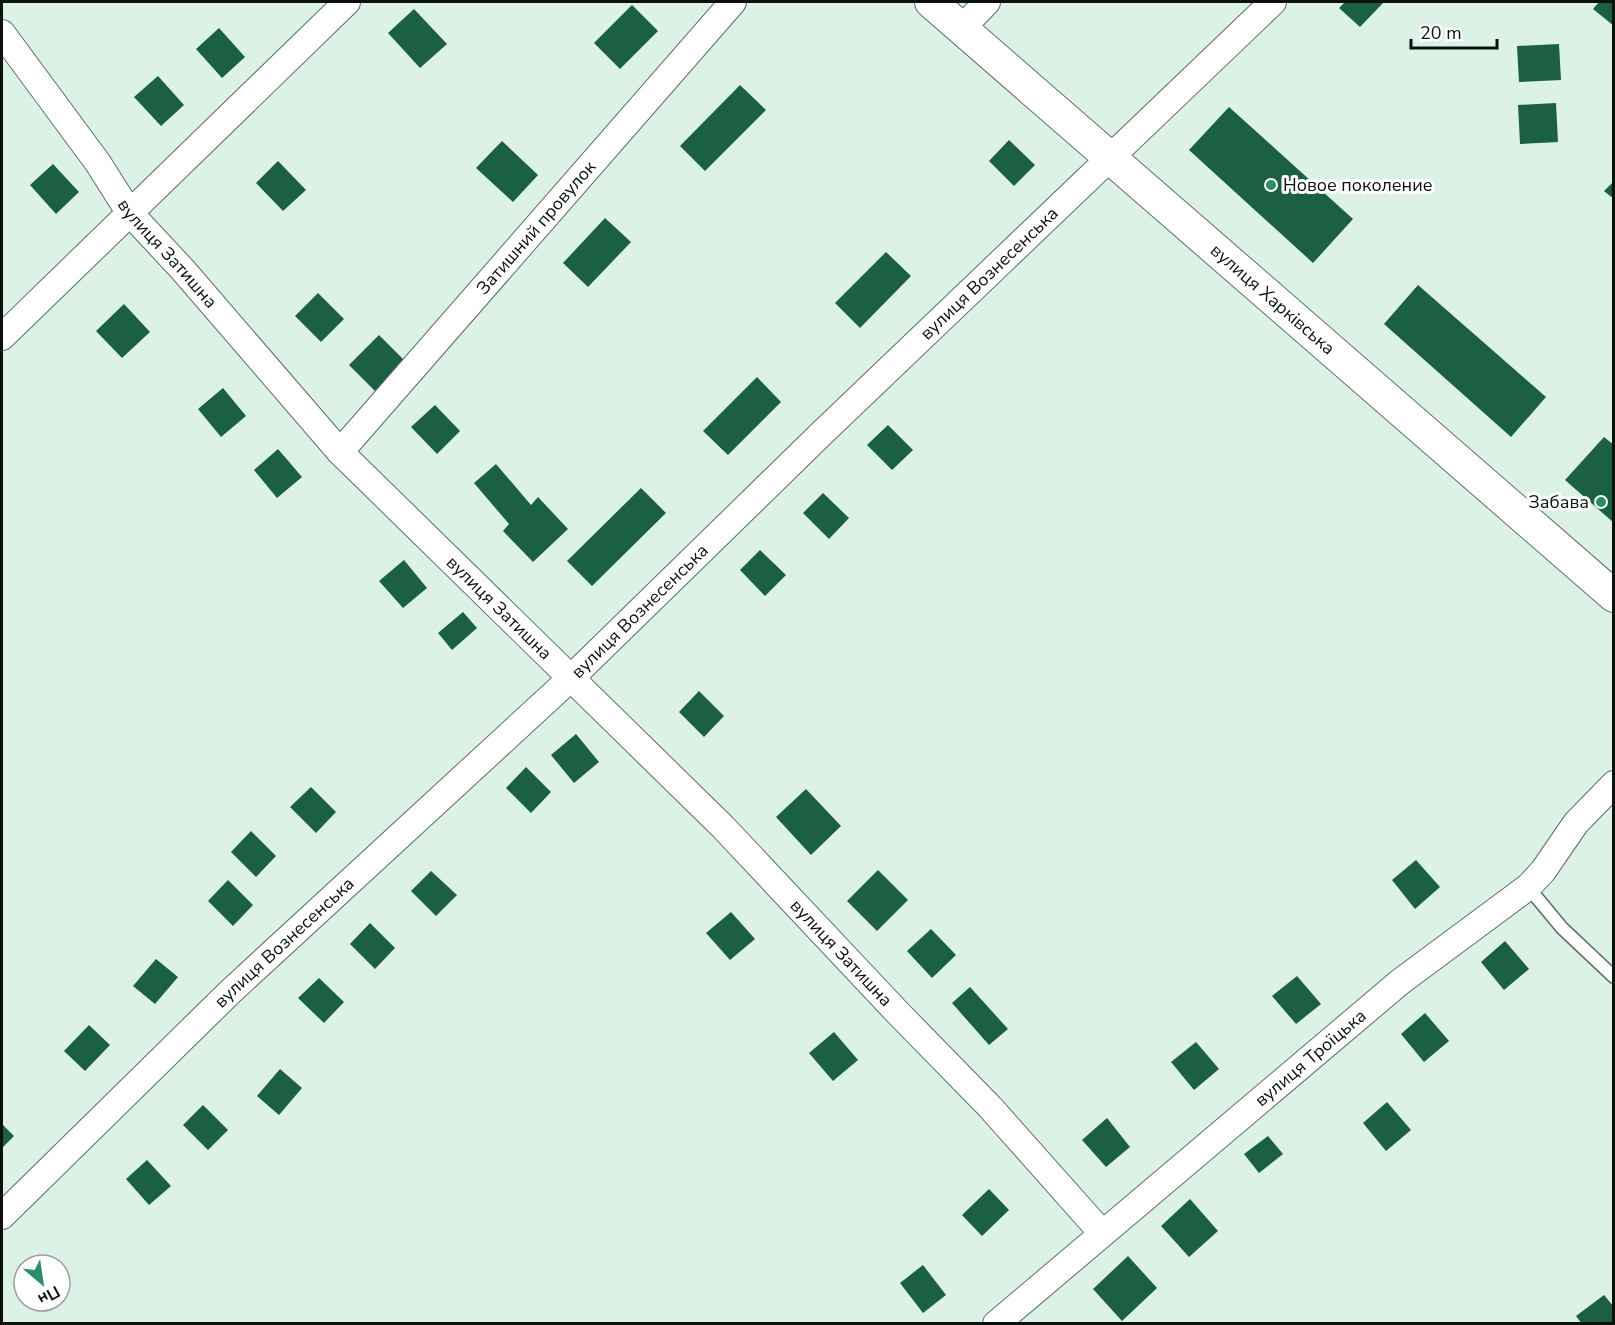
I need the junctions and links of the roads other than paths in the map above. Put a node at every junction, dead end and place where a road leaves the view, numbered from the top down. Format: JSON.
{"nodes":[{"id":1,"x":347,"y":2,"type":"edge"},
{"id":2,"x":733,"y":2,"type":"edge"},
{"id":3,"x":932,"y":2,"type":"edge"},
{"id":4,"x":987,"y":2,"type":"edge"},
{"id":5,"x":1273,"y":2,"type":"edge"},
{"id":6,"x":962,"y":28,"type":"junction"},
{"id":7,"x":2,"y":33,"type":"edge"},
{"id":8,"x":1109,"y":157,"type":"junction"},
{"id":9,"x":129,"y":212,"type":"junction"},
{"id":10,"x":2,"y":337,"type":"edge"},
{"id":11,"x":340,"y":452,"type":"junction"},
{"id":12,"x":1614,"y":596,"type":"edge"},
{"id":13,"x":571,"y":678,"type":"junction"},
{"id":14,"x":1614,"y":784,"type":"edge"},
{"id":15,"x":1528,"y":887,"type":"junction"},
{"id":16,"x":1614,"y":977,"type":"edge"},
{"id":17,"x":2,"y":1216,"type":"edge"},
{"id":18,"x":1102,"y":1233,"type":"junction"},
{"id":19,"x":996,"y":1323,"type":"edge"}],
"edges":[{"from":1,"to":9,"type":"street"},
{"from":2,"to":11,"type":"street","name":"Затишний провулок"},
{"from":3,"to":6,"type":"street","name":"вулиця Харківська"},
{"from":4,"to":6,"type":"street"},
{"from":5,"to":8,"type":"street","name":"вулиця Вознесенська"},
{"from":6,"to":8,"type":"street","name":"вулиця Харківська"},
{"from":7,"to":9,"type":"street","name":"вулиця Затишна"},
{"from":8,"to":12,"type":"street","name":"вулиця Харківська"},
{"from":8,"to":13,"type":"street","name":"вулиця Вознесенська"},
{"from":9,"to":10,"type":"street"},
{"from":9,"to":11,"type":"street","name":"вулиця Затишна"},
{"from":11,"to":13,"type":"street","name":"вулиця Затишна"},
{"from":13,"to":17,"type":"street","name":"вулиця Вознесенська"},
{"from":13,"to":18,"type":"street","name":"вулиця Затишна"},
{"from":14,"to":15,"type":"street","name":"вулиця Троїцька"},
{"from":15,"to":16,"type":"lane"},
{"from":15,"to":18,"type":"street","name":"вулиця Троїцька"},
{"from":18,"to":19,"type":"street","name":"вулиця Троїцька"}]}
